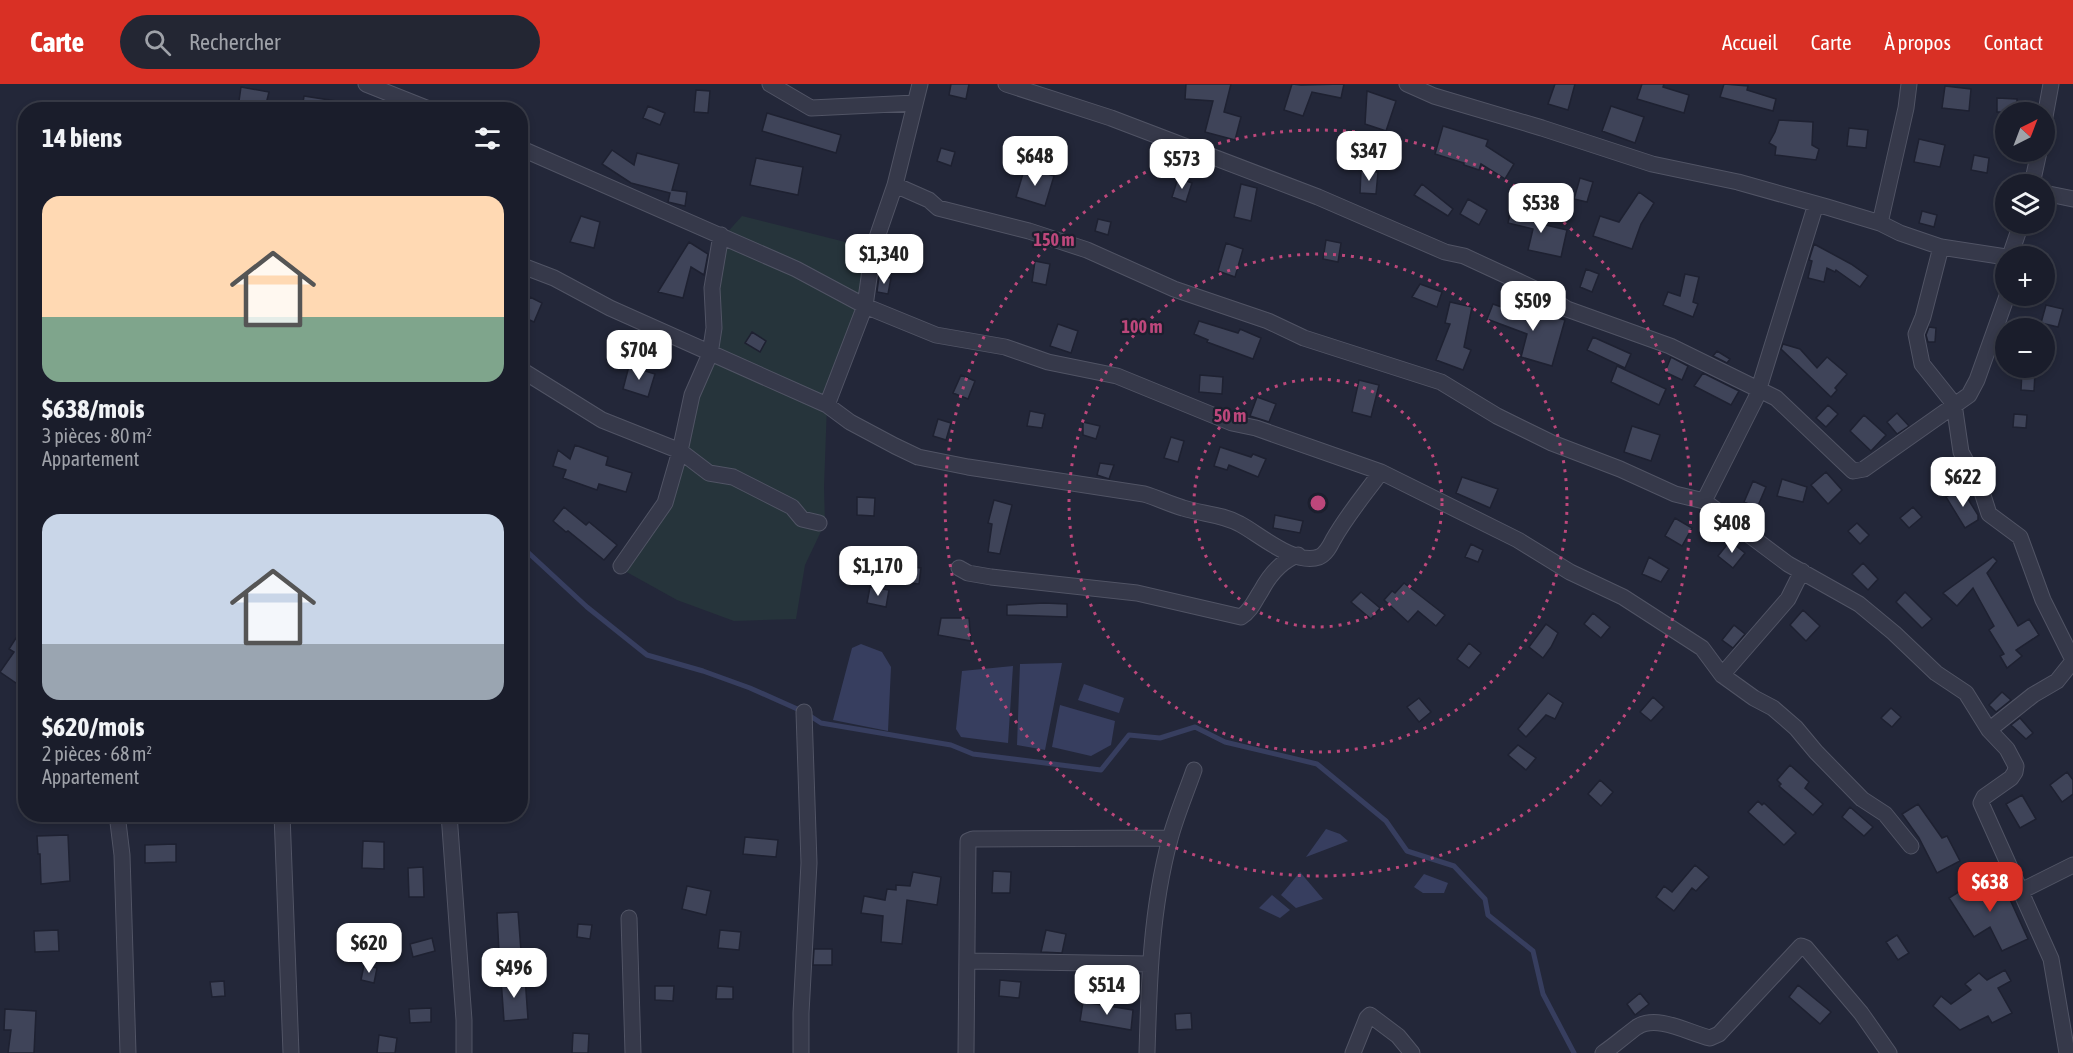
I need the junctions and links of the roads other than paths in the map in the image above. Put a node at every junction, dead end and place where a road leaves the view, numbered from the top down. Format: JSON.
{"nodes":[{"id":1,"x":366,"y":84,"type":"edge"},
{"id":2,"x":770,"y":84,"type":"edge"},
{"id":3,"x":920,"y":84,"type":"edge"},
{"id":4,"x":1006,"y":84,"type":"edge"},
{"id":5,"x":1407,"y":84,"type":"edge"},
{"id":6,"x":1909,"y":84,"type":"edge"},
{"id":7,"x":2051,"y":84,"type":"edge"},
{"id":8,"x":411,"y":102,"type":"edge"},
{"id":9,"x":2048,"y":102,"type":"edge"},
{"id":10,"x":915,"y":103,"type":"junction"},
{"id":11,"x":528,"y":151,"type":"edge"},
{"id":12,"x":895,"y":185,"type":"junction"},
{"id":13,"x":2055,"y":195,"type":"edge"},
{"id":14,"x":2073,"y":199,"type":"edge"},
{"id":15,"x":1816,"y":204,"type":"junction"},
{"id":16,"x":1880,"y":223,"type":"junction"},
{"id":17,"x":721,"y":235,"type":"junction"},
{"id":18,"x":1941,"y":247,"type":"junction"},
{"id":19,"x":1995,"y":255,"type":"edge"},
{"id":20,"x":528,"y":268,"type":"edge"},
{"id":21,"x":865,"y":306,"type":"junction"},
{"id":22,"x":2003,"y":306,"type":"edge"},
{"id":23,"x":710,"y":354,"type":"junction"},
{"id":24,"x":528,"y":374,"type":"edge"},
{"id":25,"x":1757,"y":388,"type":"junction"},
{"id":26,"x":1954,"y":404,"type":"junction"},
{"id":27,"x":827,"y":405,"type":"junction"},
{"id":28,"x":680,"y":451,"type":"junction"},
{"id":29,"x":1381,"y":472,"type":"junction"},
{"id":30,"x":1704,"y":501,"type":"junction"},
{"id":31,"x":819,"y":523,"type":"dead end"},
{"id":32,"x":1298,"y":555,"type":"junction"},
{"id":33,"x":621,"y":566,"type":"dead end"},
{"id":34,"x":959,"y":568,"type":"dead end"},
{"id":35,"x":1802,"y":571,"type":"junction"},
{"id":36,"x":2073,"y":661,"type":"edge"},
{"id":37,"x":1722,"y":675,"type":"junction"},
{"id":38,"x":804,"y":712,"type":"dead end"},
{"id":39,"x":1989,"y":730,"type":"junction"},
{"id":40,"x":1194,"y":770,"type":"dead end"},
{"id":41,"x":118,"y":822,"type":"edge"},
{"id":42,"x":282,"y":822,"type":"edge"},
{"id":43,"x":449,"y":822,"type":"edge"},
{"id":44,"x":1170,"y":838,"type":"junction"},
{"id":45,"x":1911,"y":846,"type":"dead end"},
{"id":46,"x":2073,"y":865,"type":"edge"},
{"id":47,"x":2022,"y":891,"type":"junction"},
{"id":48,"x":629,"y":918,"type":"dead end"},
{"id":49,"x":969,"y":961,"type":"junction"},
{"id":50,"x":1150,"y":964,"type":"junction"},
{"id":51,"x":128,"y":1053,"type":"edge"},
{"id":52,"x":291,"y":1053,"type":"edge"},
{"id":53,"x":464,"y":1053,"type":"edge"},
{"id":54,"x":633,"y":1053,"type":"edge"},
{"id":55,"x":801,"y":1053,"type":"edge"},
{"id":56,"x":966,"y":1053,"type":"edge"},
{"id":57,"x":1148,"y":1053,"type":"edge"},
{"id":58,"x":1353,"y":1053,"type":"edge"},
{"id":59,"x":1412,"y":1053,"type":"edge"},
{"id":60,"x":1603,"y":1053,"type":"edge"},
{"id":61,"x":1889,"y":1053,"type":"edge"},
{"id":62,"x":2067,"y":1053,"type":"edge"}],
"edges":[{"from":1,"to":8,"type":"street"},
{"from":2,"to":10,"type":"street"},
{"from":3,"to":10,"type":"street"},
{"from":4,"to":25,"type":"street"},
{"from":5,"to":15,"type":"street"},
{"from":6,"to":16,"type":"street"},
{"from":7,"to":9,"type":"street"},
{"from":10,"to":12,"type":"street"},
{"from":11,"to":17,"type":"street"},
{"from":12,"to":21,"type":"street"},
{"from":12,"to":30,"type":"street"},
{"from":13,"to":14,"type":"street"},
{"from":15,"to":16,"type":"street"},
{"from":15,"to":25,"type":"street"},
{"from":16,"to":18,"type":"street"},
{"from":17,"to":21,"type":"street"},
{"from":17,"to":23,"type":"street"},
{"from":18,"to":19,"type":"street"},
{"from":18,"to":26,"type":"street"},
{"from":20,"to":23,"type":"street"},
{"from":21,"to":27,"type":"street"},
{"from":21,"to":29,"type":"street"},
{"from":22,"to":26,"type":"street"},
{"from":23,"to":27,"type":"street"},
{"from":23,"to":28,"type":"street"},
{"from":24,"to":28,"type":"street"},
{"from":25,"to":26,"type":"street"},
{"from":25,"to":30,"type":"street"},
{"from":26,"to":36,"type":"street"},
{"from":27,"to":32,"type":"street"},
{"from":28,"to":31,"type":"street"},
{"from":28,"to":33,"type":"street"},
{"from":29,"to":32,"type":"street"},
{"from":29,"to":37,"type":"street"},
{"from":30,"to":35,"type":"street"},
{"from":32,"to":34,"type":"street"},
{"from":35,"to":37,"type":"street"},
{"from":35,"to":39,"type":"street"},
{"from":36,"to":39,"type":"street"},
{"from":37,"to":45,"type":"street"},
{"from":38,"to":55,"type":"street"},
{"from":39,"to":47,"type":"street"},
{"from":40,"to":44,"type":"street"},
{"from":41,"to":51,"type":"street"},
{"from":42,"to":52,"type":"street"},
{"from":43,"to":53,"type":"street"},
{"from":44,"to":49,"type":"street"},
{"from":44,"to":50,"type":"street"},
{"from":46,"to":47,"type":"street"},
{"from":47,"to":62,"type":"street"},
{"from":48,"to":54,"type":"street"},
{"from":49,"to":50,"type":"street"},
{"from":49,"to":56,"type":"street"},
{"from":50,"to":57,"type":"street"},
{"from":58,"to":59,"type":"street"},
{"from":60,"to":61,"type":"street"}]}
